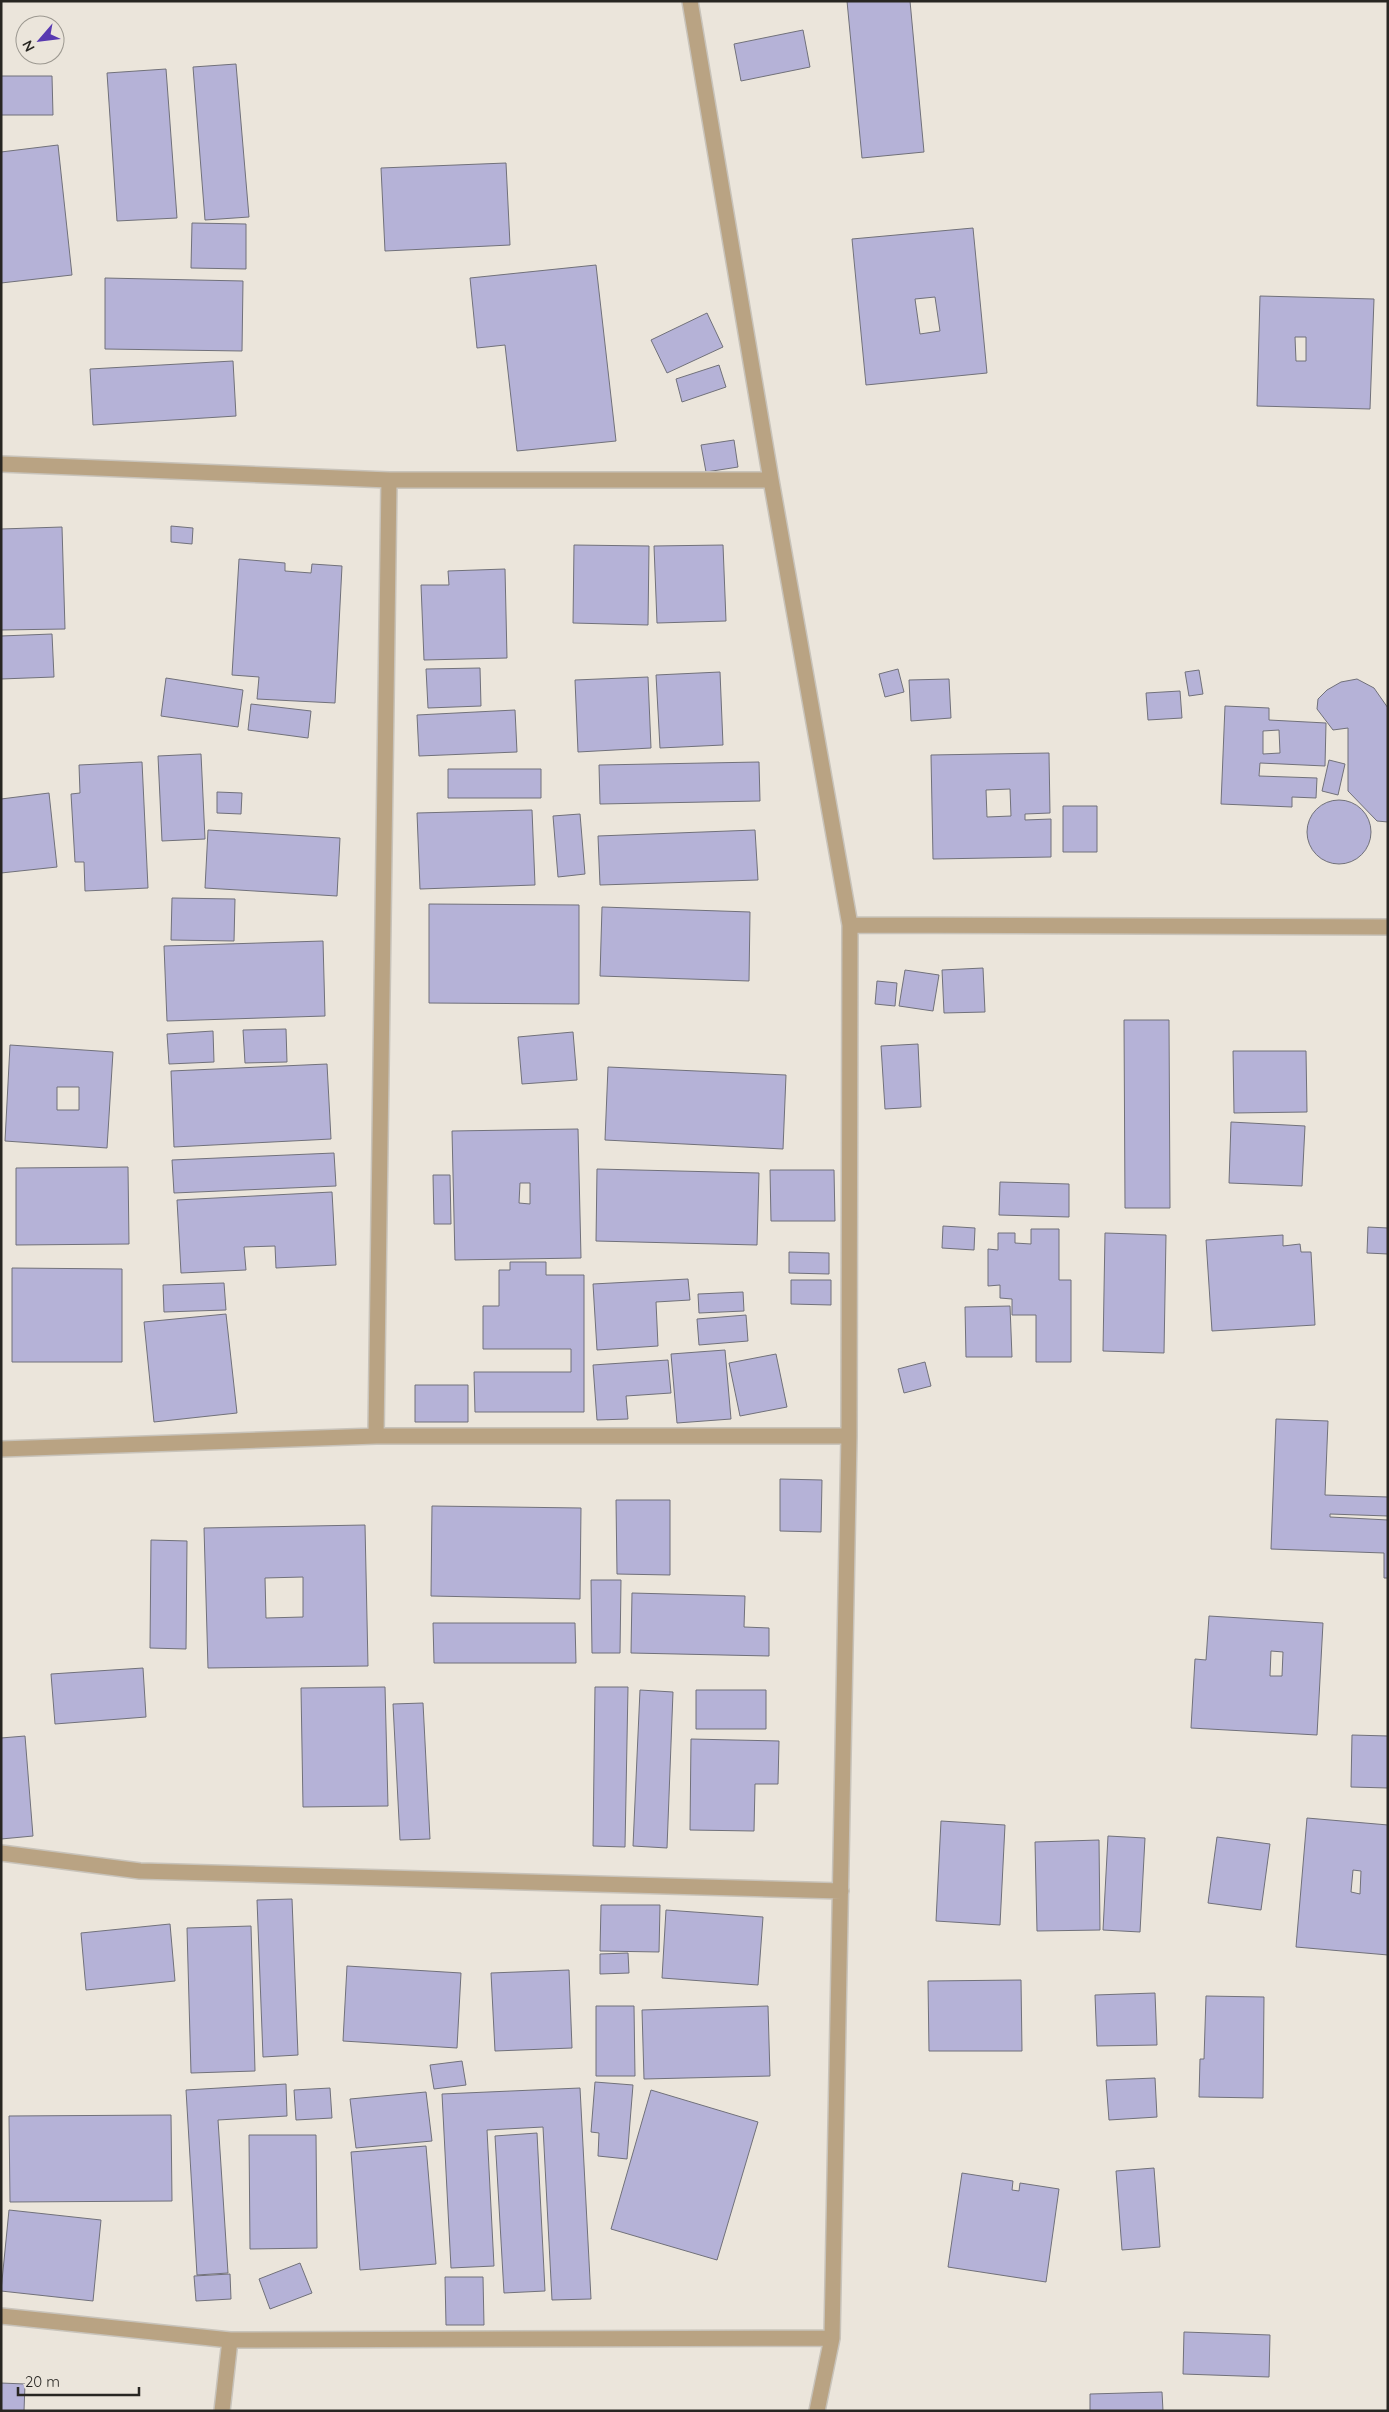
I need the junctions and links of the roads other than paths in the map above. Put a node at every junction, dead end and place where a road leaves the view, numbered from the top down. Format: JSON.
{"nodes":[{"id":1,"x":690,"y":1,"type":"edge"},
{"id":2,"x":1,"y":464,"type":"edge"},
{"id":3,"x":389,"y":480,"type":"junction"},
{"id":4,"x":771,"y":480,"type":"junction"},
{"id":5,"x":850,"y":925,"type":"junction"},
{"id":6,"x":1388,"y":927,"type":"edge"},
{"id":7,"x":376,"y":1436,"type":"junction"},
{"id":8,"x":849,"y":1436,"type":"junction"},
{"id":9,"x":1,"y":1448,"type":"edge"},
{"id":10,"x":1,"y":1853,"type":"edge"},
{"id":11,"x":841,"y":1890,"type":"junction"},
{"id":12,"x":1,"y":2316,"type":"edge"},
{"id":13,"x":832,"y":2338,"type":"junction"},
{"id":14,"x":230,"y":2340,"type":"junction"},
{"id":15,"x":222,"y":2411,"type":"edge"},
{"id":16,"x":817,"y":2411,"type":"edge"}],
"edges":[{"from":1,"to":4,"type":"street"},
{"from":2,"to":3,"type":"street"},
{"from":3,"to":4,"type":"street"},
{"from":3,"to":7,"type":"street"},
{"from":4,"to":5,"type":"street"},
{"from":5,"to":6,"type":"street"},
{"from":5,"to":8,"type":"street"},
{"from":7,"to":8,"type":"street"},
{"from":7,"to":9,"type":"street"},
{"from":8,"to":11,"type":"street"},
{"from":10,"to":11,"type":"street"},
{"from":11,"to":13,"type":"street"},
{"from":12,"to":14,"type":"street"},
{"from":13,"to":14,"type":"street"},
{"from":13,"to":16,"type":"street"},
{"from":14,"to":15,"type":"street"}]}
